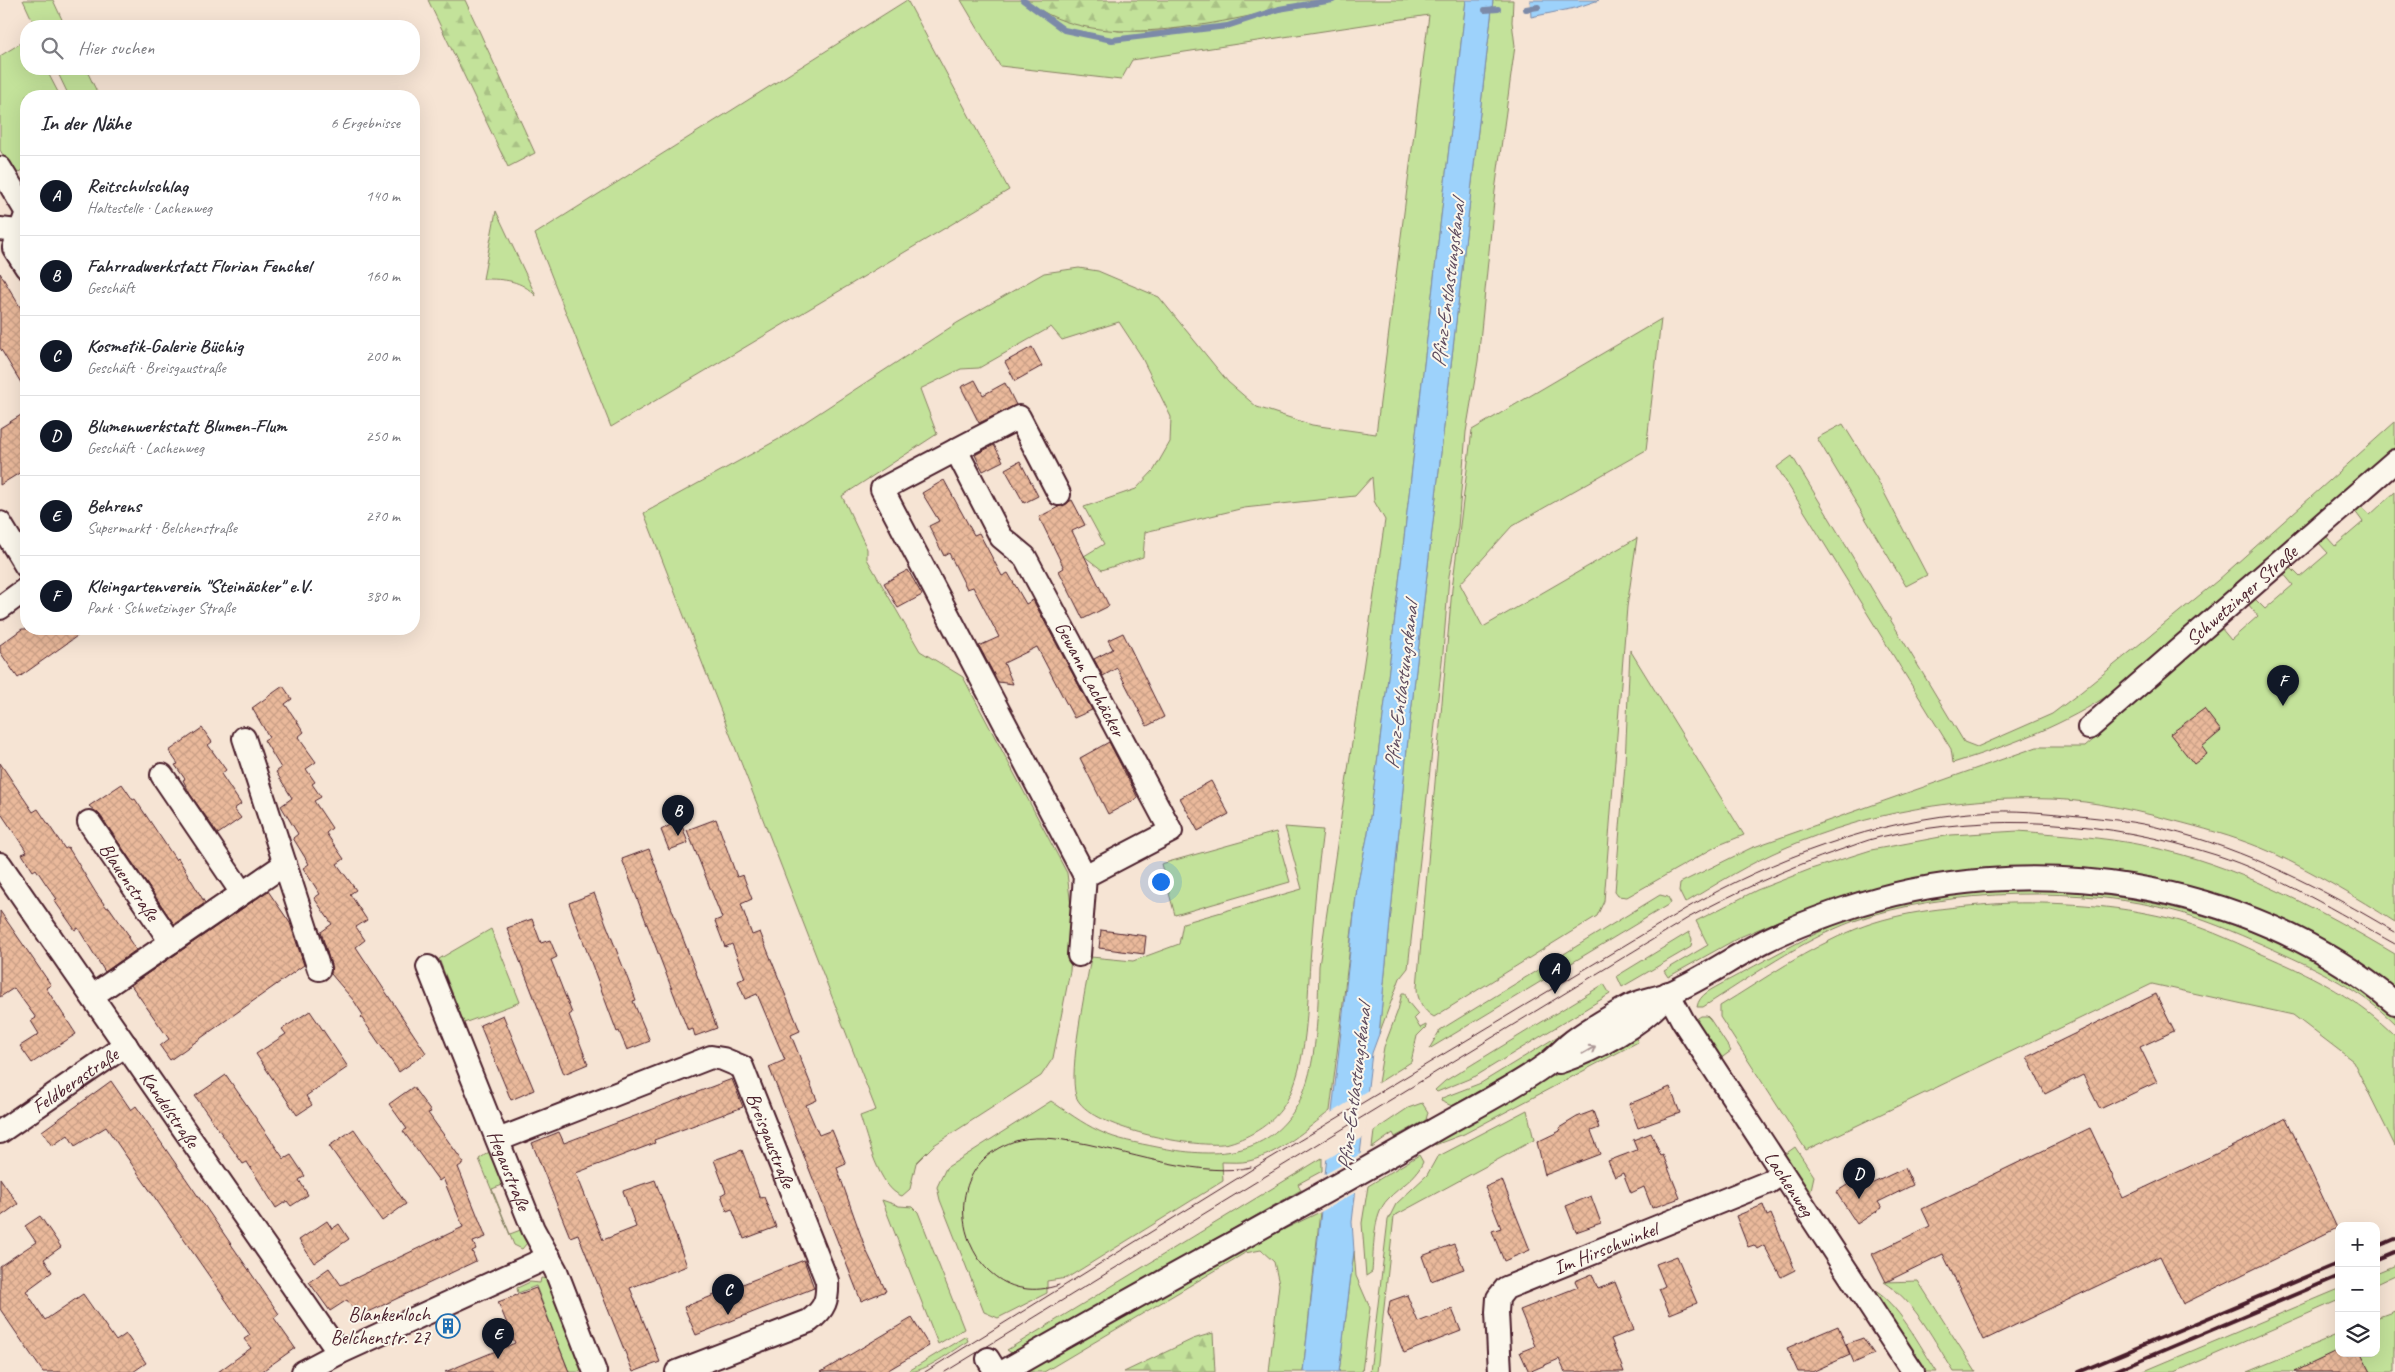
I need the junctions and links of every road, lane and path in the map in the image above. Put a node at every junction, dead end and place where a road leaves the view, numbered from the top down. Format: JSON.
{"nodes":[{"id":1,"x":0,"y":168,"type":"edge"},
{"id":2,"x":20,"y":224,"type":"edge"},
{"id":3,"x":20,"y":258,"type":"edge"},
{"id":4,"x":956,"y":450,"type":"junction"},
{"id":5,"x":2395,"y":461,"type":"edge"},
{"id":6,"x":1059,"y":494,"type":"dead end"},
{"id":7,"x":0,"y":523,"type":"edge"},
{"id":8,"x":20,"y":556,"type":"edge"},
{"id":9,"x":20,"y":593,"type":"edge"},
{"id":10,"x":0,"y":608,"type":"edge"},
{"id":11,"x":2089,"y":728,"type":"dead end"},
{"id":12,"x":244,"y":738,"type":"dead end"},
{"id":13,"x":162,"y":775,"type":"dead end"},
{"id":14,"x":89,"y":822,"type":"dead end"},
{"id":15,"x":0,"y":864,"type":"edge"},
{"id":16,"x":285,"y":864,"type":"junction"},
{"id":17,"x":1085,"y":876,"type":"junction"},
{"id":18,"x":242,"y":893,"type":"junction"},
{"id":19,"x":171,"y":942,"type":"junction"},
{"id":20,"x":1079,"y":956,"type":"dead end"},
{"id":21,"x":428,"y":967,"type":"dead end"},
{"id":22,"x":320,"y":969,"type":"dead end"},
{"id":23,"x":1668,"y":993,"type":"junction"},
{"id":24,"x":92,"y":996,"type":"junction"},
{"id":25,"x":2395,"y":1003,"type":"edge"},
{"id":26,"x":126,"y":1045,"type":"junction"},
{"id":27,"x":0,"y":1132,"type":"edge"},
{"id":28,"x":498,"y":1140,"type":"junction"},
{"id":29,"x":1782,"y":1173,"type":"junction"},
{"id":30,"x":548,"y":1257,"type":"junction"},
{"id":31,"x":339,"y":1353,"type":"junction"},
{"id":32,"x":996,"y":1367,"type":"edge"},
{"id":33,"x":303,"y":1372,"type":"edge"},
{"id":34,"x":594,"y":1372,"type":"edge"},
{"id":35,"x":677,"y":1372,"type":"edge"},
{"id":36,"x":1500,"y":1372,"type":"edge"},
{"id":37,"x":1913,"y":1372,"type":"edge"}],
"edges":[{"from":1,"to":2,"type":"street"},
{"from":2,"to":3,"type":"street"},
{"from":4,"to":6,"type":"street"},
{"from":4,"to":17,"type":"street"},
{"from":4,"to":17,"type":"street","name":"Gewann Lachäcker"},
{"from":5,"to":11,"type":"street","name":"Schwetzinger Straße"},
{"from":7,"to":8,"type":"street"},
{"from":9,"to":10,"type":"street"},
{"from":12,"to":16,"type":"street"},
{"from":13,"to":18,"type":"street"},
{"from":14,"to":19,"type":"street","name":"Blauenstraße"},
{"from":15,"to":24,"type":"street","name":"Kandelstraße"},
{"from":16,"to":18,"type":"street","name":"Blauenstraße"},
{"from":16,"to":22,"type":"street"},
{"from":17,"to":20,"type":"street"},
{"from":18,"to":19,"type":"street","name":"Blauenstraße"},
{"from":19,"to":24,"type":"street","name":"Blauenstraße"},
{"from":21,"to":28,"type":"street","name":"Hegaustraße"},
{"from":23,"to":25,"type":"street"},
{"from":23,"to":29,"type":"street","name":"Lachenweg"},
{"from":23,"to":32,"type":"street"},
{"from":24,"to":26,"type":"street","name":"Kandelstraße"},
{"from":26,"to":27,"type":"street","name":"Feldbergstraße"},
{"from":26,"to":31,"type":"street","name":"Kandelstraße"},
{"from":28,"to":30,"type":"street","name":"Hegaustraße"},
{"from":28,"to":35,"type":"street","name":"Breisgaustraße"},
{"from":29,"to":36,"type":"street","name":"Im Hirschwinkel"},
{"from":29,"to":37,"type":"street","name":"Lachenweg"},
{"from":30,"to":31,"type":"street"},
{"from":30,"to":34,"type":"street","name":"Hegaustraße"},
{"from":31,"to":33,"type":"street"}]}
